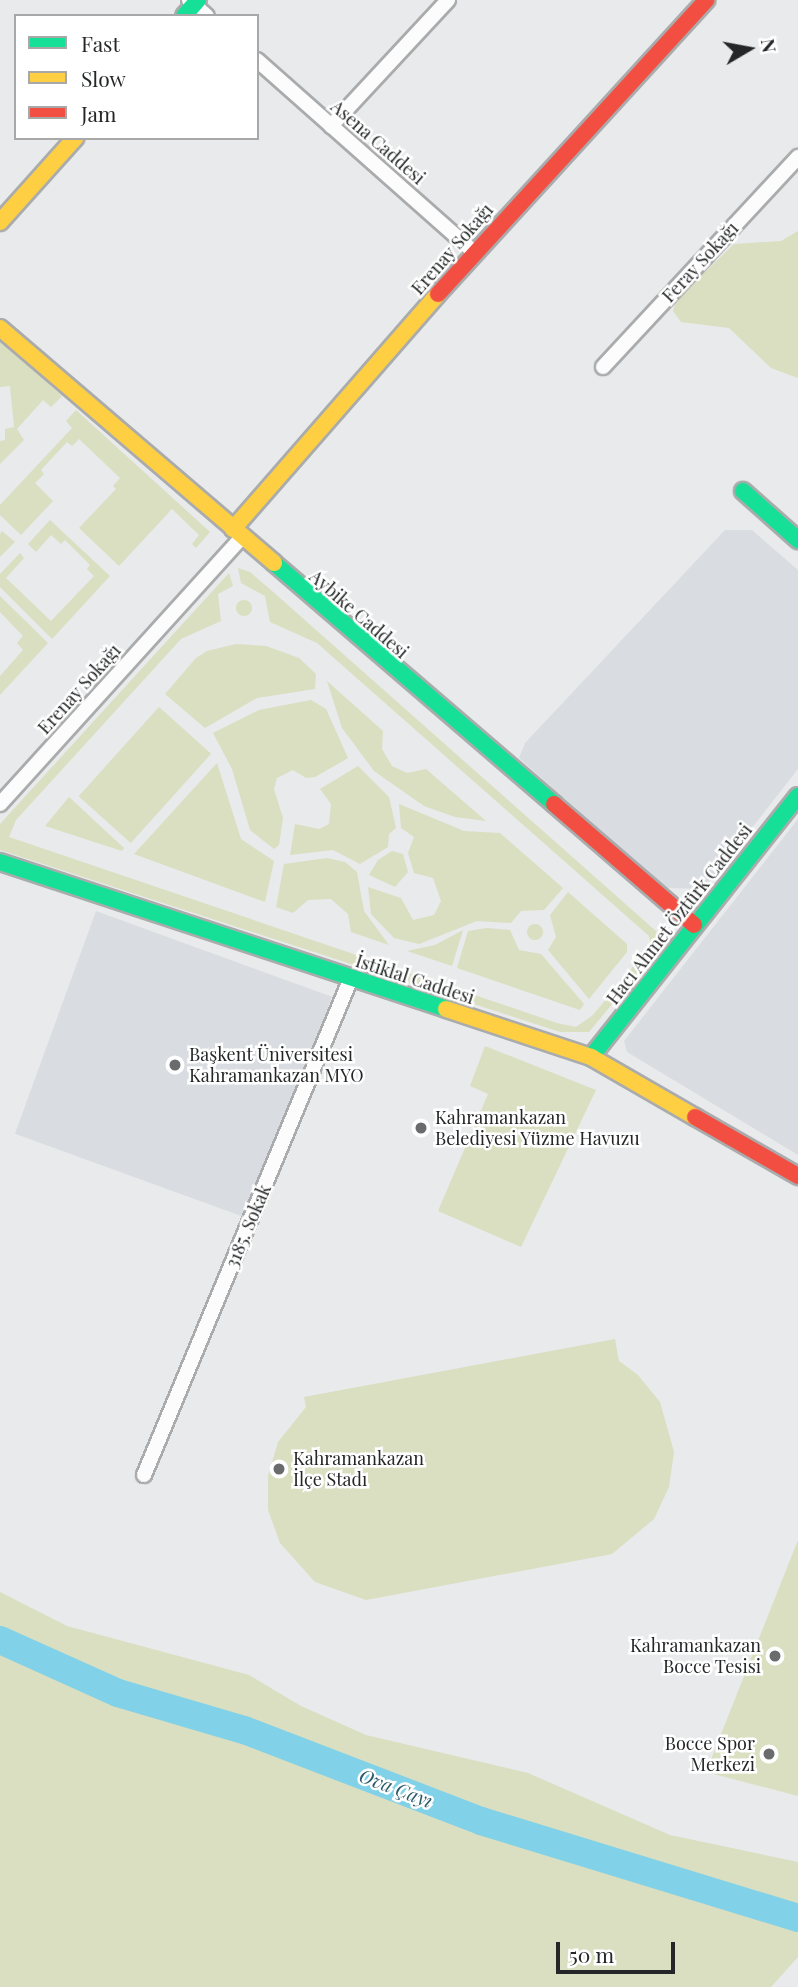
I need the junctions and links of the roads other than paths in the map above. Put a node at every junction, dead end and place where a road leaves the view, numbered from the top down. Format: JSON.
{"nodes":[{"id":1,"x":448,"y":0,"type":"edge"},
{"id":2,"x":706,"y":0,"type":"edge"},
{"id":3,"x":259,"y":62,"type":"edge"},
{"id":4,"x":331,"y":126,"type":"junction"},
{"id":5,"x":73,"y":140,"type":"edge"},
{"id":6,"x":798,"y":158,"type":"edge"},
{"id":7,"x":0,"y":222,"type":"edge"},
{"id":8,"x":474,"y":252,"type":"junction"},
{"id":9,"x":0,"y":328,"type":"edge"},
{"id":10,"x":603,"y":367,"type":"dead end"},
{"id":11,"x":743,"y":491,"type":"dead end"},
{"id":12,"x":237,"y":533,"type":"junction"},
{"id":13,"x":798,"y":540,"type":"edge"},
{"id":14,"x":798,"y":796,"type":"edge"},
{"id":15,"x":0,"y":804,"type":"edge"},
{"id":16,"x":0,"y":862,"type":"edge"},
{"id":17,"x":694,"y":925,"type":"junction"},
{"id":18,"x":351,"y":978,"type":"junction"},
{"id":19,"x":592,"y":1057,"type":"junction"},
{"id":20,"x":798,"y":1176,"type":"edge"},
{"id":21,"x":144,"y":1475,"type":"dead end"}],
"edges":[{"from":1,"to":4,"type":"street"},
{"from":2,"to":8,"type":"street","name":"Erenay Sokağı"},
{"from":3,"to":4,"type":"street","name":"Asena Caddesi"},
{"from":4,"to":8,"type":"street","name":"Asena Caddesi"},
{"from":5,"to":7,"type":"street"},
{"from":6,"to":10,"type":"street","name":"Feray Sokağı"},
{"from":8,"to":12,"type":"street","name":"Erenay Sokağı"},
{"from":9,"to":12,"type":"street","name":"Aybike Caddesi"},
{"from":11,"to":13,"type":"street"},
{"from":12,"to":15,"type":"street","name":"Erenay Sokağı"},
{"from":12,"to":17,"type":"street","name":"Aybike Caddesi"},
{"from":14,"to":17,"type":"street","name":"Hacı Ahmet Öztürk Caddesi"},
{"from":16,"to":18,"type":"street","name":"İstiklal Caddesi"},
{"from":17,"to":19,"type":"street","name":"Hacı Ahmet Öztürk Caddesi"},
{"from":18,"to":19,"type":"street","name":"İstiklal Caddesi"},
{"from":18,"to":21,"type":"street","name":"3185. Sokak"},
{"from":19,"to":20,"type":"street","name":"İstiklal Caddesi"}]}
